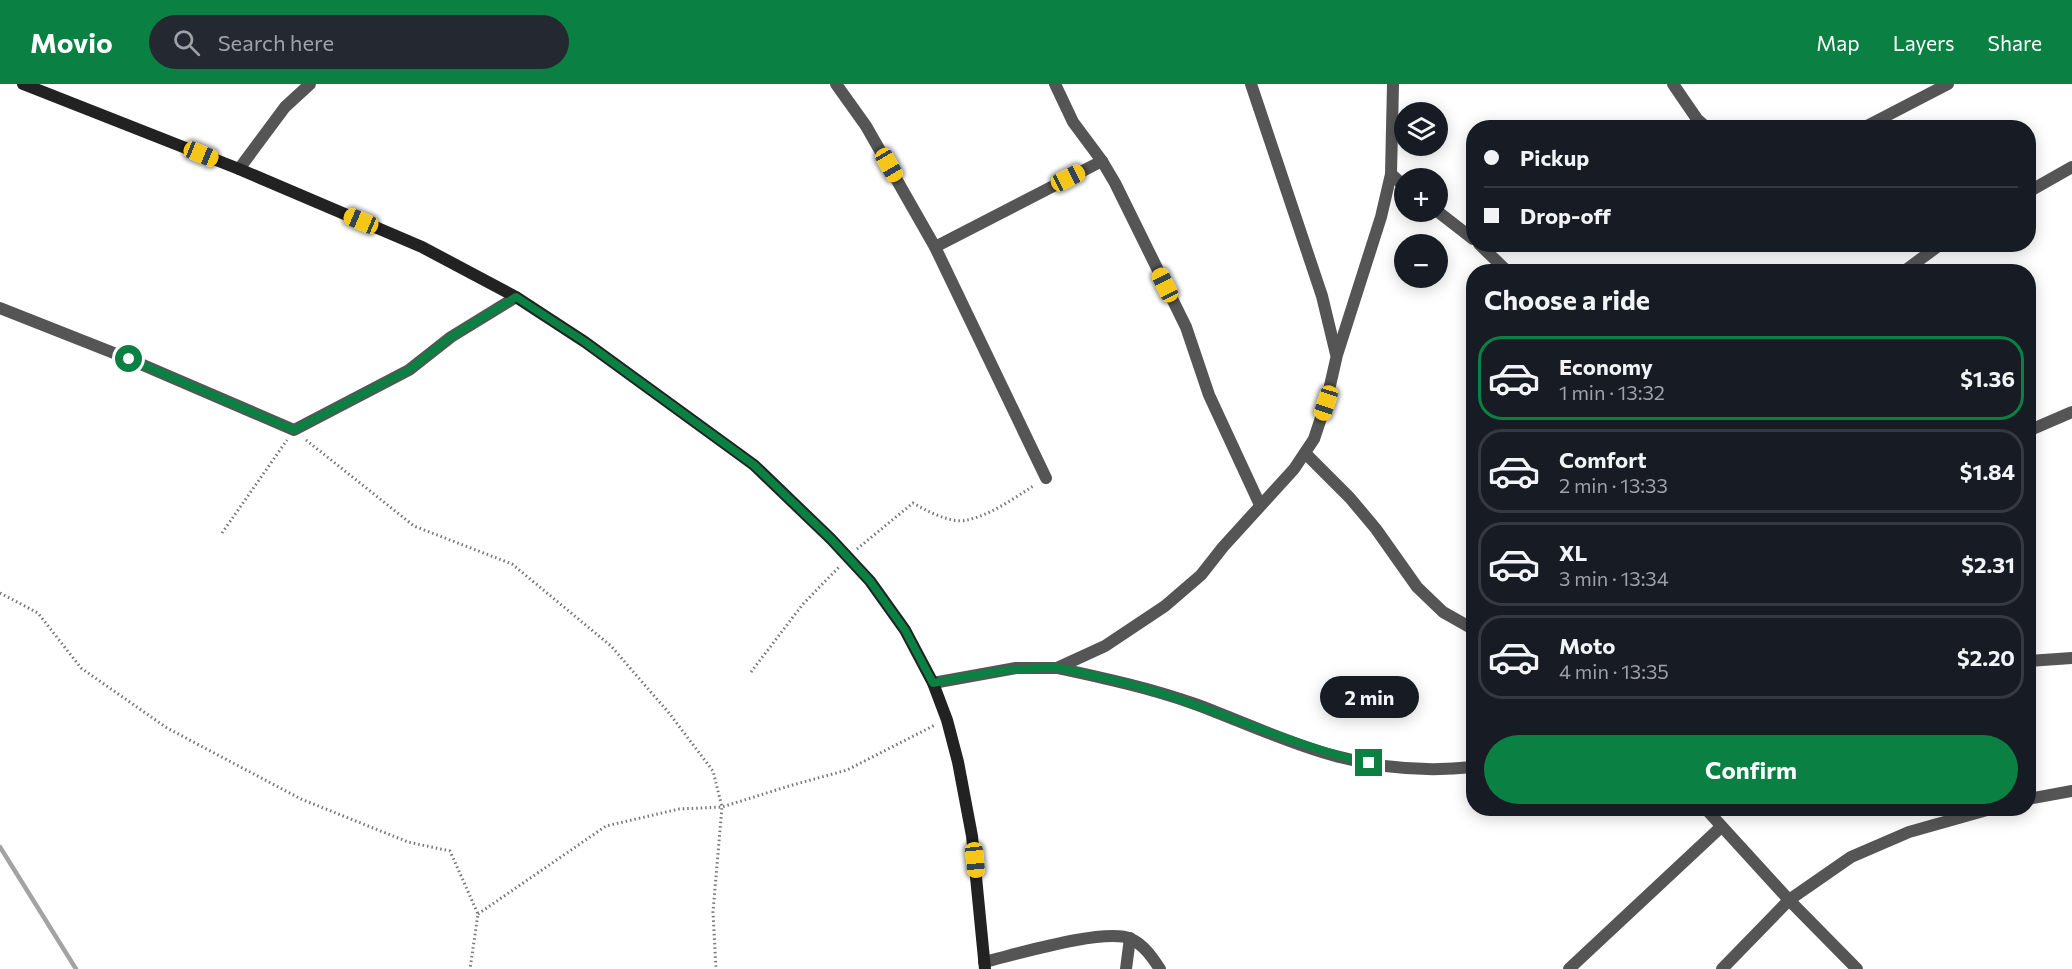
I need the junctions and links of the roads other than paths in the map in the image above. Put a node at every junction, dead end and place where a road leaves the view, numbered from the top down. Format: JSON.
{"nodes":[{"id":1,"x":23,"y":84,"type":"edge"},
{"id":2,"x":310,"y":84,"type":"edge"},
{"id":3,"x":836,"y":84,"type":"edge"},
{"id":4,"x":1055,"y":84,"type":"edge"},
{"id":5,"x":1251,"y":84,"type":"edge"},
{"id":6,"x":1394,"y":84,"type":"edge"},
{"id":7,"x":1673,"y":84,"type":"edge"},
{"id":8,"x":1948,"y":84,"type":"edge"},
{"id":9,"x":1699,"y":120,"type":"edge"},
{"id":10,"x":1878,"y":120,"type":"edge"},
{"id":11,"x":1102,"y":162,"type":"junction"},
{"id":12,"x":2072,"y":167,"type":"edge"},
{"id":13,"x":239,"y":169,"type":"junction"},
{"id":14,"x":1391,"y":174,"type":"junction"},
{"id":15,"x":1394,"y":177,"type":"edge"},
{"id":16,"x":2036,"y":187,"type":"edge"},
{"id":17,"x":1448,"y":220,"type":"edge"},
{"id":18,"x":1466,"y":234,"type":"edge"},
{"id":19,"x":935,"y":247,"type":"junction"},
{"id":20,"x":1488,"y":252,"type":"edge"},
{"id":21,"x":1930,"y":252,"type":"edge"},
{"id":22,"x":1500,"y":264,"type":"edge"},
{"id":23,"x":1914,"y":264,"type":"edge"},
{"id":24,"x":516,"y":297,"type":"junction"},
{"id":25,"x":0,"y":308,"type":"edge"},
{"id":26,"x":1337,"y":356,"type":"junction"},
{"id":27,"x":2072,"y":412,"type":"edge"},
{"id":28,"x":2036,"y":428,"type":"edge"},
{"id":29,"x":1305,"y":453,"type":"junction"},
{"id":30,"x":1046,"y":478,"type":"road end"},
{"id":31,"x":1260,"y":506,"type":"junction"},
{"id":32,"x":1466,"y":625,"type":"edge"},
{"id":33,"x":2072,"y":658,"type":"edge"},
{"id":34,"x":2036,"y":660,"type":"edge"},
{"id":35,"x":1057,"y":668,"type":"junction"},
{"id":36,"x":933,"y":683,"type":"junction"},
{"id":37,"x":1466,"y":768,"type":"edge"},
{"id":38,"x":2072,"y":791,"type":"edge"},
{"id":39,"x":2036,"y":798,"type":"edge"},
{"id":40,"x":1712,"y":816,"type":"edge"},
{"id":41,"x":1966,"y":816,"type":"edge"},
{"id":42,"x":1721,"y":826,"type":"junction"},
{"id":43,"x":1789,"y":900,"type":"junction"},
{"id":44,"x":1130,"y":938,"type":"junction"},
{"id":45,"x":985,"y":966,"type":"edge"},
{"id":46,"x":1126,"y":969,"type":"edge"},
{"id":47,"x":1160,"y":969,"type":"edge"},
{"id":48,"x":1569,"y":969,"type":"edge"},
{"id":49,"x":1722,"y":969,"type":"edge"},
{"id":50,"x":1857,"y":969,"type":"edge"}],
"edges":[{"from":1,"to":13,"type":"main road"},
{"from":2,"to":13,"type":"street"},
{"from":3,"to":19,"type":"street"},
{"from":4,"to":11,"type":"street"},
{"from":5,"to":26,"type":"street"},
{"from":6,"to":14,"type":"street"},
{"from":7,"to":9,"type":"street"},
{"from":8,"to":10,"type":"street"},
{"from":11,"to":19,"type":"street"},
{"from":11,"to":31,"type":"street"},
{"from":12,"to":16,"type":"street"},
{"from":13,"to":24,"type":"main road"},
{"from":14,"to":15,"type":"street"},
{"from":14,"to":26,"type":"street"},
{"from":17,"to":18,"type":"street"},
{"from":19,"to":30,"type":"street"},
{"from":20,"to":22,"type":"street"},
{"from":21,"to":23,"type":"street"},
{"from":24,"to":25,"type":"street"},
{"from":24,"to":36,"type":"main road"},
{"from":26,"to":29,"type":"street"},
{"from":27,"to":28,"type":"street"},
{"from":29,"to":31,"type":"street"},
{"from":29,"to":32,"type":"street"},
{"from":31,"to":35,"type":"street"},
{"from":33,"to":34,"type":"street"},
{"from":35,"to":36,"type":"street"},
{"from":35,"to":37,"type":"street"},
{"from":36,"to":45,"type":"main road"},
{"from":38,"to":39,"type":"street"},
{"from":40,"to":42,"type":"street"},
{"from":41,"to":43,"type":"street"},
{"from":42,"to":43,"type":"street"},
{"from":42,"to":48,"type":"street"},
{"from":43,"to":49,"type":"street"},
{"from":43,"to":50,"type":"street"},
{"from":44,"to":45,"type":"street"},
{"from":44,"to":46,"type":"street"},
{"from":44,"to":47,"type":"street"}]}
